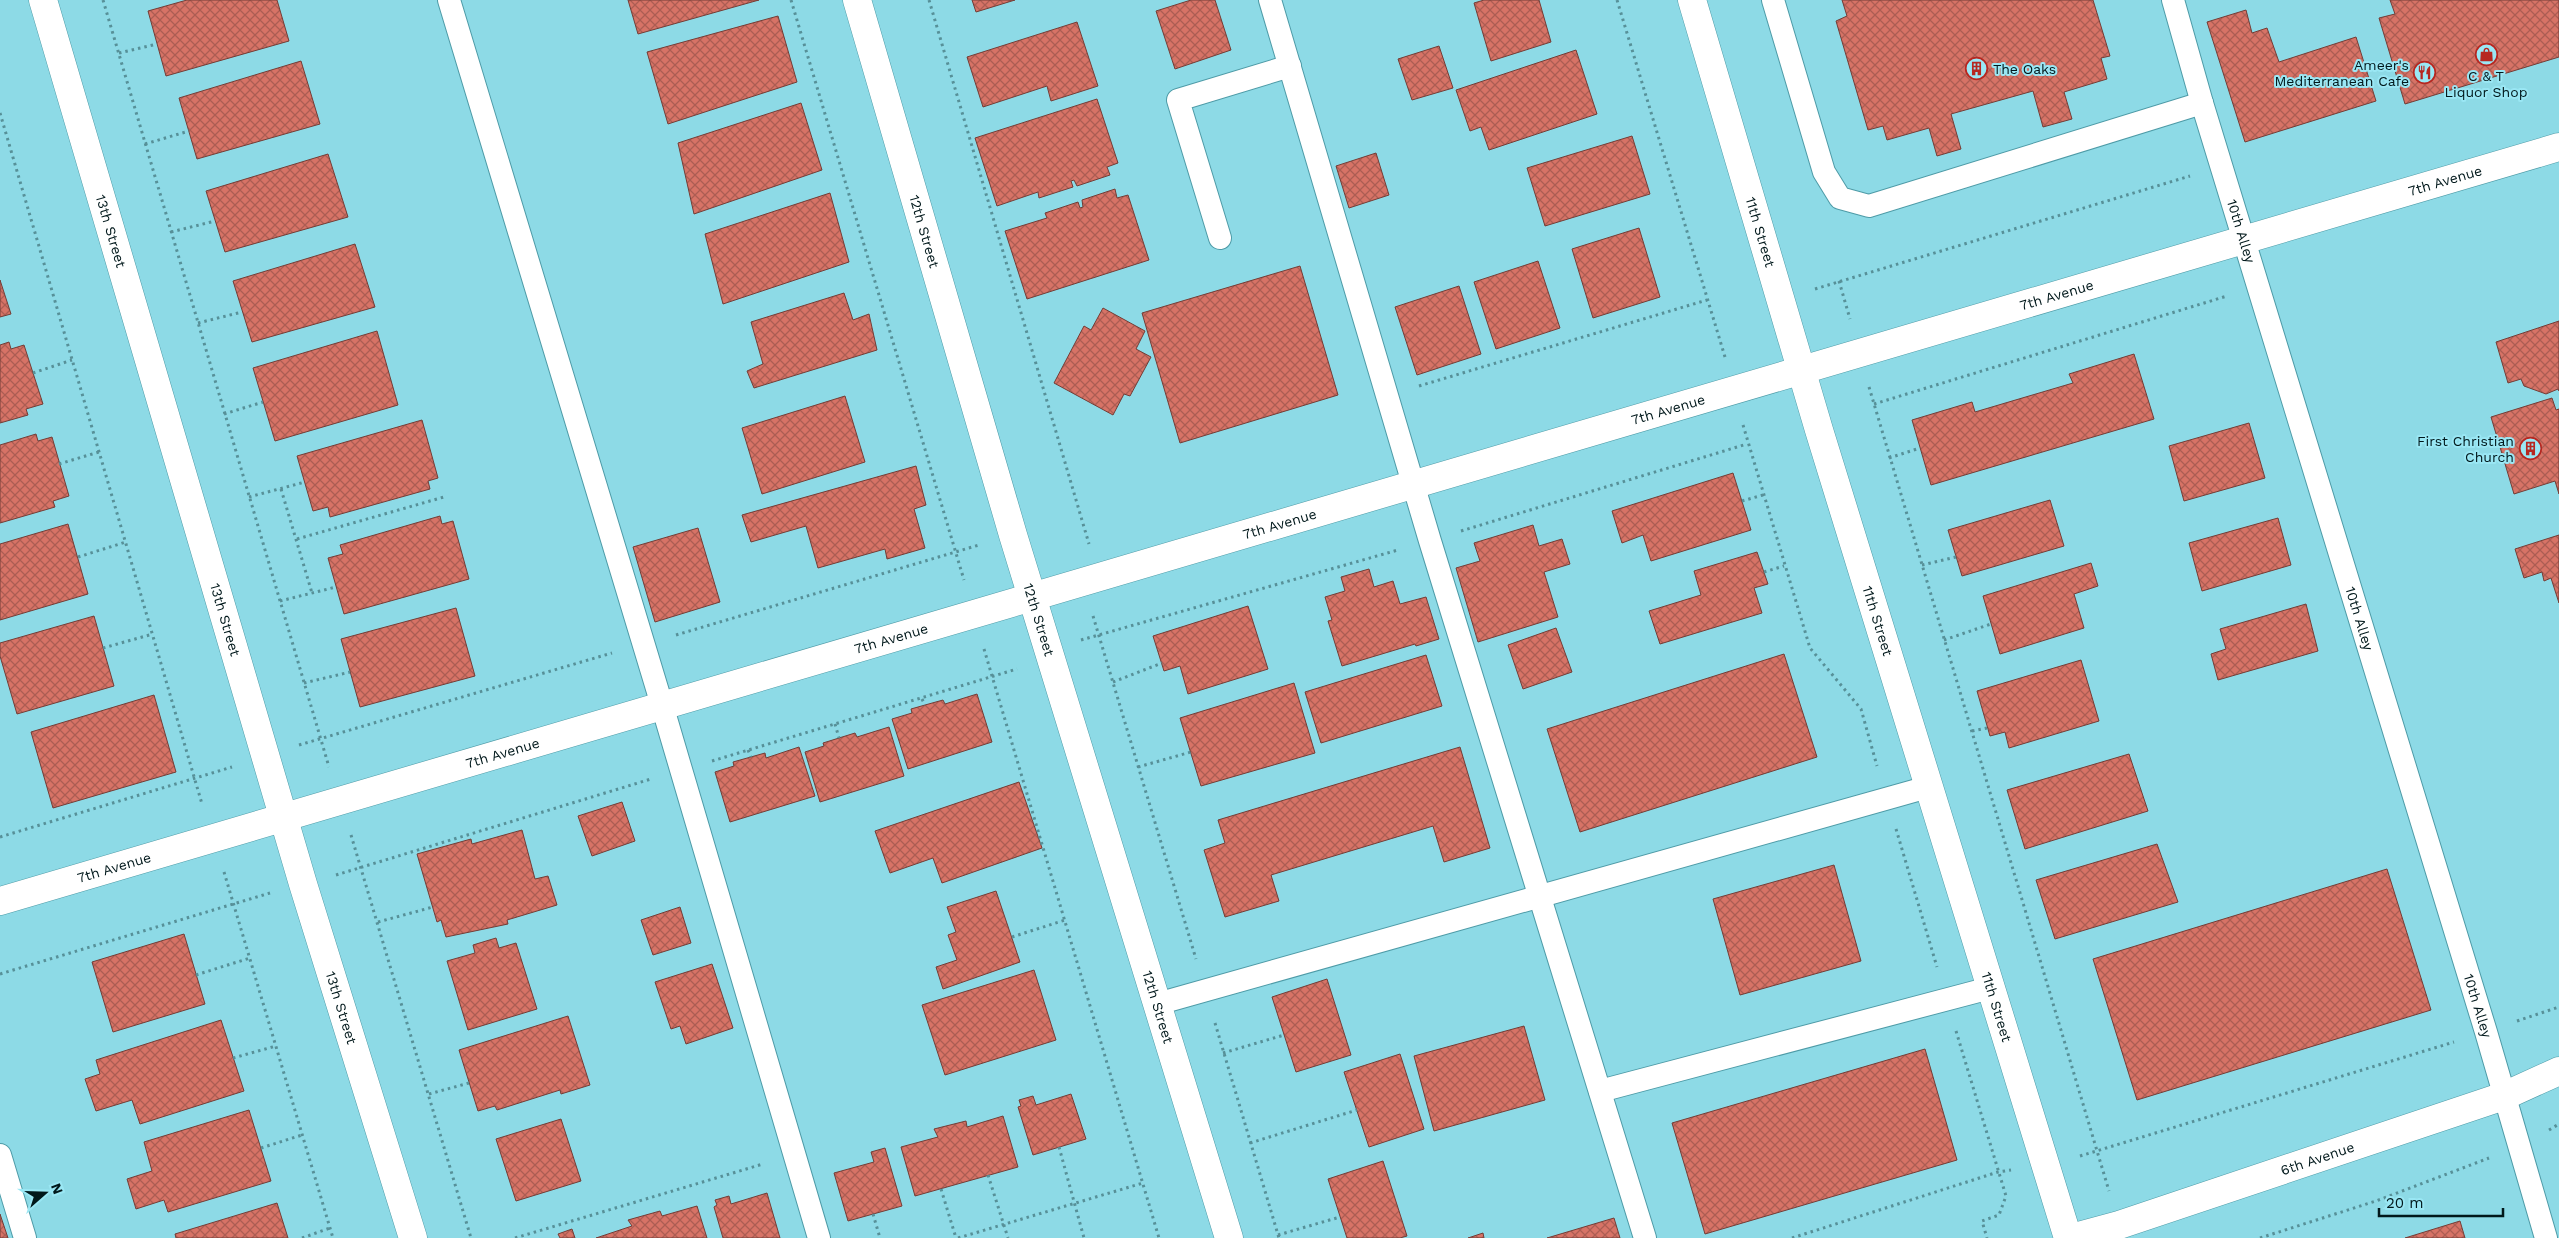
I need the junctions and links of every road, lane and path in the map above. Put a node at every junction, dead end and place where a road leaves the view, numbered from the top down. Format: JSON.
{"nodes":[{"id":1,"x":43,"y":0,"type":"edge"},
{"id":2,"x":103,"y":0,"type":"edge"},
{"id":3,"x":449,"y":0,"type":"edge"},
{"id":4,"x":790,"y":0,"type":"edge"},
{"id":5,"x":857,"y":0,"type":"edge"},
{"id":6,"x":929,"y":0,"type":"edge"},
{"id":7,"x":1270,"y":0,"type":"edge"},
{"id":8,"x":1617,"y":0,"type":"edge"},
{"id":9,"x":1692,"y":0,"type":"edge"},
{"id":10,"x":1773,"y":0,"type":"edge"},
{"id":11,"x":2173,"y":0,"type":"edge"},
{"id":12,"x":157,"y":44,"type":"dead end"},
{"id":13,"x":119,"y":53,"type":"junction"},
{"id":14,"x":1290,"y":66,"type":"junction"},
{"id":15,"x":2202,"y":103,"type":"junction"},
{"id":16,"x":0,"y":113,"type":"edge"},
{"id":17,"x":188,"y":131,"type":"dead end"},
{"id":18,"x":145,"y":144,"type":"junction"},
{"id":19,"x":2559,"y":147,"type":"edge"},
{"id":20,"x":2221,"y":166,"type":"junction"},
{"id":21,"x":216,"y":221,"type":"dead end"},
{"id":22,"x":171,"y":232,"type":"junction"},
{"id":23,"x":1220,"y":238,"type":"dead end"},
{"id":24,"x":2245,"y":239,"type":"junction"},
{"id":25,"x":1839,"y":281,"type":"dead end"},
{"id":26,"x":2260,"y":285,"type":"junction"},
{"id":27,"x":1706,"y":300,"type":"junction"},
{"id":28,"x":242,"y":312,"type":"dead end"},
{"id":29,"x":198,"y":323,"type":"junction"},
{"id":30,"x":1860,"y":354,"type":"junction"},
{"id":31,"x":72,"y":360,"type":"junction"},
{"id":32,"x":1801,"y":370,"type":"junction"},
{"id":33,"x":33,"y":373,"type":"dead end"},
{"id":34,"x":1736,"y":390,"type":"junction"},
{"id":35,"x":1387,"y":396,"type":"junction"},
{"id":36,"x":263,"y":402,"type":"dead end"},
{"id":37,"x":1874,"y":404,"type":"junction"},
{"id":38,"x":224,"y":414,"type":"junction"},
{"id":39,"x":1747,"y":444,"type":"dead end"},
{"id":40,"x":1920,"y":448,"type":"dead end"},
{"id":41,"x":99,"y":452,"type":"junction"},
{"id":42,"x":1890,"y":458,"type":"junction"},
{"id":43,"x":59,"y":464,"type":"dead end"},
{"id":44,"x":305,"y":482,"type":"dead end"},
{"id":45,"x":1414,"y":484,"type":"junction"},
{"id":46,"x":282,"y":489,"type":"junction"},
{"id":47,"x":1763,"y":495,"type":"dead end"},
{"id":48,"x":444,"y":496,"type":"dead end"},
{"id":49,"x":249,"y":497,"type":"junction"},
{"id":50,"x":1742,"y":502,"type":"dead end"},
{"id":51,"x":1013,"y":535,"type":"junction"},
{"id":52,"x":297,"y":539,"type":"junction"},
{"id":53,"x":1430,"y":541,"type":"junction"},
{"id":54,"x":126,"y":542,"type":"junction"},
{"id":55,"x":955,"y":552,"type":"junction"},
{"id":56,"x":78,"y":557,"type":"dead end"},
{"id":57,"x":1956,"y":557,"type":"dead end"},
{"id":58,"x":1922,"y":565,"type":"junction"},
{"id":59,"x":1784,"y":566,"type":"dead end"},
{"id":60,"x":1764,"y":572,"type":"dead end"},
{"id":61,"x":1098,"y":577,"type":"junction"},
{"id":62,"x":336,"y":586,"type":"dead end"},
{"id":63,"x":312,"y":593,"type":"junction"},
{"id":64,"x":1032,"y":596,"type":"junction"},
{"id":65,"x":280,"y":601,"type":"junction"},
{"id":66,"x":976,"y":615,"type":"junction"},
{"id":67,"x":1991,"y":624,"type":"dead end"},
{"id":68,"x":152,"y":634,"type":"junction"},
{"id":69,"x":1099,"y":636,"type":"junction"},
{"id":70,"x":1944,"y":640,"type":"junction"},
{"id":71,"x":642,"y":645,"type":"junction"},
{"id":72,"x":103,"y":648,"type":"dead end"},
{"id":73,"x":1050,"y":658,"type":"junction"},
{"id":74,"x":1162,"y":663,"type":"dead end"},
{"id":75,"x":350,"y":672,"type":"dead end"},
{"id":76,"x":992,"y":678,"type":"junction"},
{"id":77,"x":1113,"y":682,"type":"junction"},
{"id":78,"x":304,"y":684,"type":"junction"},
{"id":79,"x":922,"y":698,"type":"junction"},
{"id":80,"x":925,"y":705,"type":"dead end"},
{"id":81,"x":662,"y":706,"type":"junction"},
{"id":82,"x":835,"y":724,"type":"junction"},
{"id":83,"x":1987,"y":728,"type":"dead end"},
{"id":84,"x":1972,"y":732,"type":"junction"},
{"id":85,"x":320,"y":738,"type":"junction"},
{"id":86,"x":839,"y":738,"type":"dead end"},
{"id":87,"x":748,"y":750,"type":"junction"},
{"id":88,"x":1190,"y":752,"type":"dead end"},
{"id":89,"x":266,"y":756,"type":"junction"},
{"id":90,"x":751,"y":757,"type":"dead end"},
{"id":91,"x":1138,"y":767,"type":"junction"},
{"id":92,"x":681,"y":770,"type":"junction"},
{"id":93,"x":194,"y":779,"type":"junction"},
{"id":94,"x":1928,"y":786,"type":"junction"},
{"id":95,"x":340,"y":801,"type":"junction"},
{"id":96,"x":284,"y":817,"type":"junction"},
{"id":97,"x":0,"y":837,"type":"edge"},
{"id":98,"x":213,"y":839,"type":"junction"},
{"id":99,"x":362,"y":868,"type":"junction"},
{"id":100,"x":303,"y":884,"type":"junction"},
{"id":101,"x":1539,"y":894,"type":"junction"},
{"id":102,"x":0,"y":901,"type":"edge"},
{"id":103,"x":234,"y":902,"type":"junction"},
{"id":104,"x":433,"y":907,"type":"dead end"},
{"id":105,"x":1065,"y":920,"type":"junction"},
{"id":106,"x":378,"y":922,"type":"junction"},
{"id":107,"x":1012,"y":937,"type":"dead end"},
{"id":108,"x":250,"y":958,"type":"junction"},
{"id":109,"x":0,"y":974,"type":"edge"},
{"id":110,"x":196,"y":975,"type":"dead end"},
{"id":111,"x":1990,"y":988,"type":"junction"},
{"id":112,"x":1206,"y":991,"type":"junction"},
{"id":113,"x":1157,"y":1004,"type":"junction"},
{"id":114,"x":2559,"y":1007,"type":"edge"},
{"id":115,"x":2486,"y":1032,"type":"junction"},
{"id":116,"x":1284,"y":1035,"type":"dead end"},
{"id":117,"x":276,"y":1046,"type":"junction"},
{"id":118,"x":1224,"y":1053,"type":"junction"},
{"id":119,"x":233,"y":1058,"type":"dead end"},
{"id":120,"x":2559,"y":1071,"type":"edge"},
{"id":121,"x":469,"y":1083,"type":"dead end"},
{"id":122,"x":1600,"y":1092,"type":"junction"},
{"id":123,"x":429,"y":1094,"type":"junction"},
{"id":124,"x":2504,"y":1096,"type":"junction"},
{"id":125,"x":1357,"y":1110,"type":"dead end"},
{"id":126,"x":2559,"y":1124,"type":"edge"},
{"id":127,"x":302,"y":1135,"type":"junction"},
{"id":128,"x":1250,"y":1142,"type":"junction"},
{"id":129,"x":2518,"y":1146,"type":"junction"},
{"id":130,"x":1058,"y":1147,"type":"dead end"},
{"id":131,"x":261,"y":1148,"type":"dead end"},
{"id":132,"x":2098,"y":1150,"type":"junction"},
{"id":133,"x":0,"y":1155,"type":"edge"},
{"id":134,"x":795,"y":1155,"type":"junction"},
{"id":135,"x":2047,"y":1167,"type":"junction"},
{"id":136,"x":988,"y":1175,"type":"dead end"},
{"id":137,"x":1143,"y":1183,"type":"junction"},
{"id":138,"x":942,"y":1189,"type":"dead end"},
{"id":139,"x":1074,"y":1204,"type":"junction"},
{"id":140,"x":873,"y":1214,"type":"dead end"},
{"id":141,"x":1340,"y":1217,"type":"dead end"},
{"id":142,"x":1005,"y":1224,"type":"junction"},
{"id":143,"x":2119,"y":1225,"type":"junction"},
{"id":144,"x":330,"y":1228,"type":"junction"},
{"id":145,"x":1278,"y":1236,"type":"edge"},
{"id":146,"x":25,"y":1238,"type":"edge"},
{"id":147,"x":302,"y":1238,"type":"edge"},
{"id":148,"x":333,"y":1238,"type":"edge"},
{"id":149,"x":413,"y":1238,"type":"edge"},
{"id":150,"x":471,"y":1238,"type":"edge"},
{"id":151,"x":515,"y":1238,"type":"edge"},
{"id":152,"x":819,"y":1238,"type":"edge"},
{"id":153,"x":880,"y":1238,"type":"edge"},
{"id":154,"x":957,"y":1238,"type":"edge"},
{"id":155,"x":1008,"y":1238,"type":"edge"},
{"id":156,"x":1084,"y":1238,"type":"edge"},
{"id":157,"x":1158,"y":1238,"type":"edge"},
{"id":158,"x":1229,"y":1238,"type":"edge"},
{"id":159,"x":1644,"y":1238,"type":"edge"},
{"id":160,"x":1792,"y":1238,"type":"edge"},
{"id":161,"x":2070,"y":1238,"type":"edge"},
{"id":162,"x":2260,"y":1238,"type":"edge"},
{"id":163,"x":2546,"y":1238,"type":"edge"}],
"edges":[{"from":1,"to":89,"type":"street","name":"13th Street"},
{"from":2,"to":13,"type":"path"},
{"from":3,"to":71,"type":"lane"},
{"from":4,"to":55,"type":"path"},
{"from":5,"to":51,"type":"street","name":"12th Street"},
{"from":6,"to":61,"type":"path"},
{"from":7,"to":14,"type":"lane"},
{"from":8,"to":27,"type":"path"},
{"from":9,"to":32,"type":"street","name":"11th Street"},
{"from":10,"to":15,"type":"lane"},
{"from":11,"to":15,"type":"lane","name":"10th Alley"},
{"from":12,"to":13,"type":"path"},
{"from":13,"to":18,"type":"path"},
{"from":14,"to":23,"type":"lane"},
{"from":14,"to":35,"type":"lane"},
{"from":15,"to":20,"type":"lane","name":"10th Alley"},
{"from":16,"to":31,"type":"path"},
{"from":17,"to":18,"type":"path"},
{"from":18,"to":22,"type":"path"},
{"from":19,"to":24,"type":"street","name":"7th Avenue"},
{"from":20,"to":24,"type":"lane","name":"10th Alley"},
{"from":20,"to":25,"type":"path"},
{"from":21,"to":22,"type":"path"},
{"from":22,"to":29,"type":"path"},
{"from":24,"to":26,"type":"lane","name":"10th Alley"},
{"from":24,"to":30,"type":"street","name":"7th Avenue"},
{"from":26,"to":37,"type":"path"},
{"from":26,"to":115,"type":"lane","name":"10th Alley"},
{"from":27,"to":34,"type":"path"},
{"from":27,"to":35,"type":"path"},
{"from":28,"to":29,"type":"path"},
{"from":29,"to":38,"type":"path"},
{"from":30,"to":32,"type":"street","name":"7th Avenue"},
{"from":30,"to":37,"type":"path"},
{"from":31,"to":33,"type":"path"},
{"from":31,"to":41,"type":"path"},
{"from":32,"to":34,"type":"street","name":"7th Avenue"},
{"from":32,"to":94,"type":"street","name":"11th Street"},
{"from":34,"to":45,"type":"street","name":"7th Avenue"},
{"from":35,"to":45,"type":"lane"},
{"from":36,"to":38,"type":"path"},
{"from":37,"to":42,"type":"path"},
{"from":38,"to":49,"type":"path"},
{"from":39,"to":53,"type":"path"},
{"from":40,"to":42,"type":"path"},
{"from":41,"to":43,"type":"path"},
{"from":41,"to":54,"type":"path"},
{"from":42,"to":58,"type":"path"},
{"from":44,"to":46,"type":"path"},
{"from":45,"to":53,"type":"lane"},
{"from":45,"to":61,"type":"street","name":"7th Avenue"},
{"from":46,"to":49,"type":"path"},
{"from":46,"to":52,"type":"path"},
{"from":47,"to":50,"type":"path"},
{"from":48,"to":52,"type":"path"},
{"from":49,"to":65,"type":"path"},
{"from":51,"to":55,"type":"path"},
{"from":51,"to":64,"type":"street","name":"12th Street"},
{"from":52,"to":63,"type":"path"},
{"from":53,"to":69,"type":"path"},
{"from":53,"to":101,"type":"lane"},
{"from":54,"to":56,"type":"path"},
{"from":54,"to":68,"type":"path"},
{"from":55,"to":66,"type":"path"},
{"from":55,"to":71,"type":"path"},
{"from":57,"to":58,"type":"path"},
{"from":58,"to":70,"type":"path"},
{"from":59,"to":60,"type":"path"},
{"from":61,"to":64,"type":"street","name":"7th Avenue"},
{"from":61,"to":69,"type":"path"},
{"from":62,"to":63,"type":"path"},
{"from":63,"to":65,"type":"path"},
{"from":64,"to":66,"type":"street","name":"7th Avenue"},
{"from":64,"to":73,"type":"street","name":"12th Street"},
{"from":65,"to":78,"type":"path"},
{"from":66,"to":76,"type":"path"},
{"from":66,"to":81,"type":"street","name":"7th Avenue"},
{"from":67,"to":70,"type":"path"},
{"from":68,"to":72,"type":"path"},
{"from":68,"to":93,"type":"path"},
{"from":69,"to":73,"type":"path"},
{"from":69,"to":77,"type":"path"},
{"from":70,"to":84,"type":"path"},
{"from":71,"to":81,"type":"lane"},
{"from":71,"to":85,"type":"path"},
{"from":73,"to":76,"type":"path"},
{"from":73,"to":113,"type":"street","name":"12th Street"},
{"from":74,"to":77,"type":"path"},
{"from":75,"to":78,"type":"path"},
{"from":76,"to":79,"type":"path"},
{"from":76,"to":105,"type":"path"},
{"from":77,"to":91,"type":"path"},
{"from":78,"to":85,"type":"path"},
{"from":79,"to":80,"type":"path"},
{"from":79,"to":82,"type":"path"},
{"from":81,"to":92,"type":"lane"},
{"from":81,"to":95,"type":"street","name":"7th Avenue"},
{"from":82,"to":86,"type":"path"},
{"from":82,"to":87,"type":"path"},
{"from":83,"to":84,"type":"path"},
{"from":84,"to":132,"type":"path"},
{"from":85,"to":89,"type":"path"},
{"from":85,"to":95,"type":"path"},
{"from":87,"to":90,"type":"path"},
{"from":87,"to":92,"type":"path"},
{"from":88,"to":91,"type":"path"},
{"from":89,"to":93,"type":"path"},
{"from":89,"to":96,"type":"street","name":"13th Street"},
{"from":91,"to":112,"type":"path"},
{"from":92,"to":99,"type":"path"},
{"from":92,"to":134,"type":"lane"},
{"from":93,"to":97,"type":"path"},
{"from":93,"to":98,"type":"path"},
{"from":94,"to":101,"type":"lane"},
{"from":94,"to":111,"type":"street","name":"11th Street"},
{"from":95,"to":96,"type":"street","name":"7th Avenue"},
{"from":95,"to":99,"type":"path"},
{"from":96,"to":98,"type":"street","name":"7th Avenue"},
{"from":96,"to":100,"type":"street","name":"13th Street"},
{"from":98,"to":102,"type":"street","name":"7th Avenue"},
{"from":98,"to":103,"type":"path"},
{"from":99,"to":100,"type":"path"},
{"from":99,"to":106,"type":"path"},
{"from":100,"to":103,"type":"path"},
{"from":100,"to":149,"type":"street","name":"13th Street"},
{"from":101,"to":112,"type":"lane"},
{"from":101,"to":122,"type":"lane"},
{"from":103,"to":108,"type":"path"},
{"from":103,"to":109,"type":"path"},
{"from":104,"to":106,"type":"path"},
{"from":105,"to":107,"type":"path"},
{"from":105,"to":137,"type":"path"},
{"from":106,"to":123,"type":"path"},
{"from":108,"to":110,"type":"path"},
{"from":108,"to":117,"type":"path"},
{"from":111,"to":122,"type":"lane"},
{"from":111,"to":135,"type":"street","name":"11th Street"},
{"from":112,"to":113,"type":"lane"},
{"from":112,"to":118,"type":"path"},
{"from":113,"to":158,"type":"street","name":"12th Street"},
{"from":114,"to":115,"type":"path"},
{"from":115,"to":124,"type":"lane","name":"10th Alley"},
{"from":115,"to":132,"type":"path"},
{"from":116,"to":118,"type":"path"},
{"from":117,"to":119,"type":"path"},
{"from":117,"to":127,"type":"path"},
{"from":118,"to":128,"type":"path"},
{"from":120,"to":124,"type":"street","name":"6th Avenue"},
{"from":121,"to":123,"type":"path"},
{"from":122,"to":159,"type":"lane"},
{"from":123,"to":150,"type":"path"},
{"from":124,"to":129,"type":"lane","name":"10th Alley"},
{"from":124,"to":143,"type":"street","name":"6th Avenue"},
{"from":125,"to":128,"type":"path"},
{"from":126,"to":129,"type":"path"},
{"from":127,"to":131,"type":"path"},
{"from":127,"to":144,"type":"path"},
{"from":128,"to":145,"type":"path"},
{"from":129,"to":162,"type":"path"},
{"from":129,"to":163,"type":"lane","name":"10th Alley"},
{"from":130,"to":139,"type":"path"},
{"from":132,"to":135,"type":"path"},
{"from":132,"to":143,"type":"path"},
{"from":133,"to":146,"type":"lane"},
{"from":134,"to":151,"type":"path"},
{"from":134,"to":152,"type":"lane"},
{"from":135,"to":160,"type":"path"},
{"from":135,"to":161,"type":"street","name":"11th Street"},
{"from":136,"to":142,"type":"path"},
{"from":137,"to":139,"type":"path"},
{"from":137,"to":157,"type":"path"},
{"from":138,"to":154,"type":"path"},
{"from":139,"to":142,"type":"path"},
{"from":139,"to":156,"type":"path"},
{"from":140,"to":153,"type":"path"},
{"from":141,"to":145,"type":"path"},
{"from":142,"to":154,"type":"path"},
{"from":142,"to":155,"type":"path"},
{"from":143,"to":161,"type":"street","name":"6th Avenue"},
{"from":144,"to":147,"type":"path"},
{"from":144,"to":148,"type":"path"}]}
